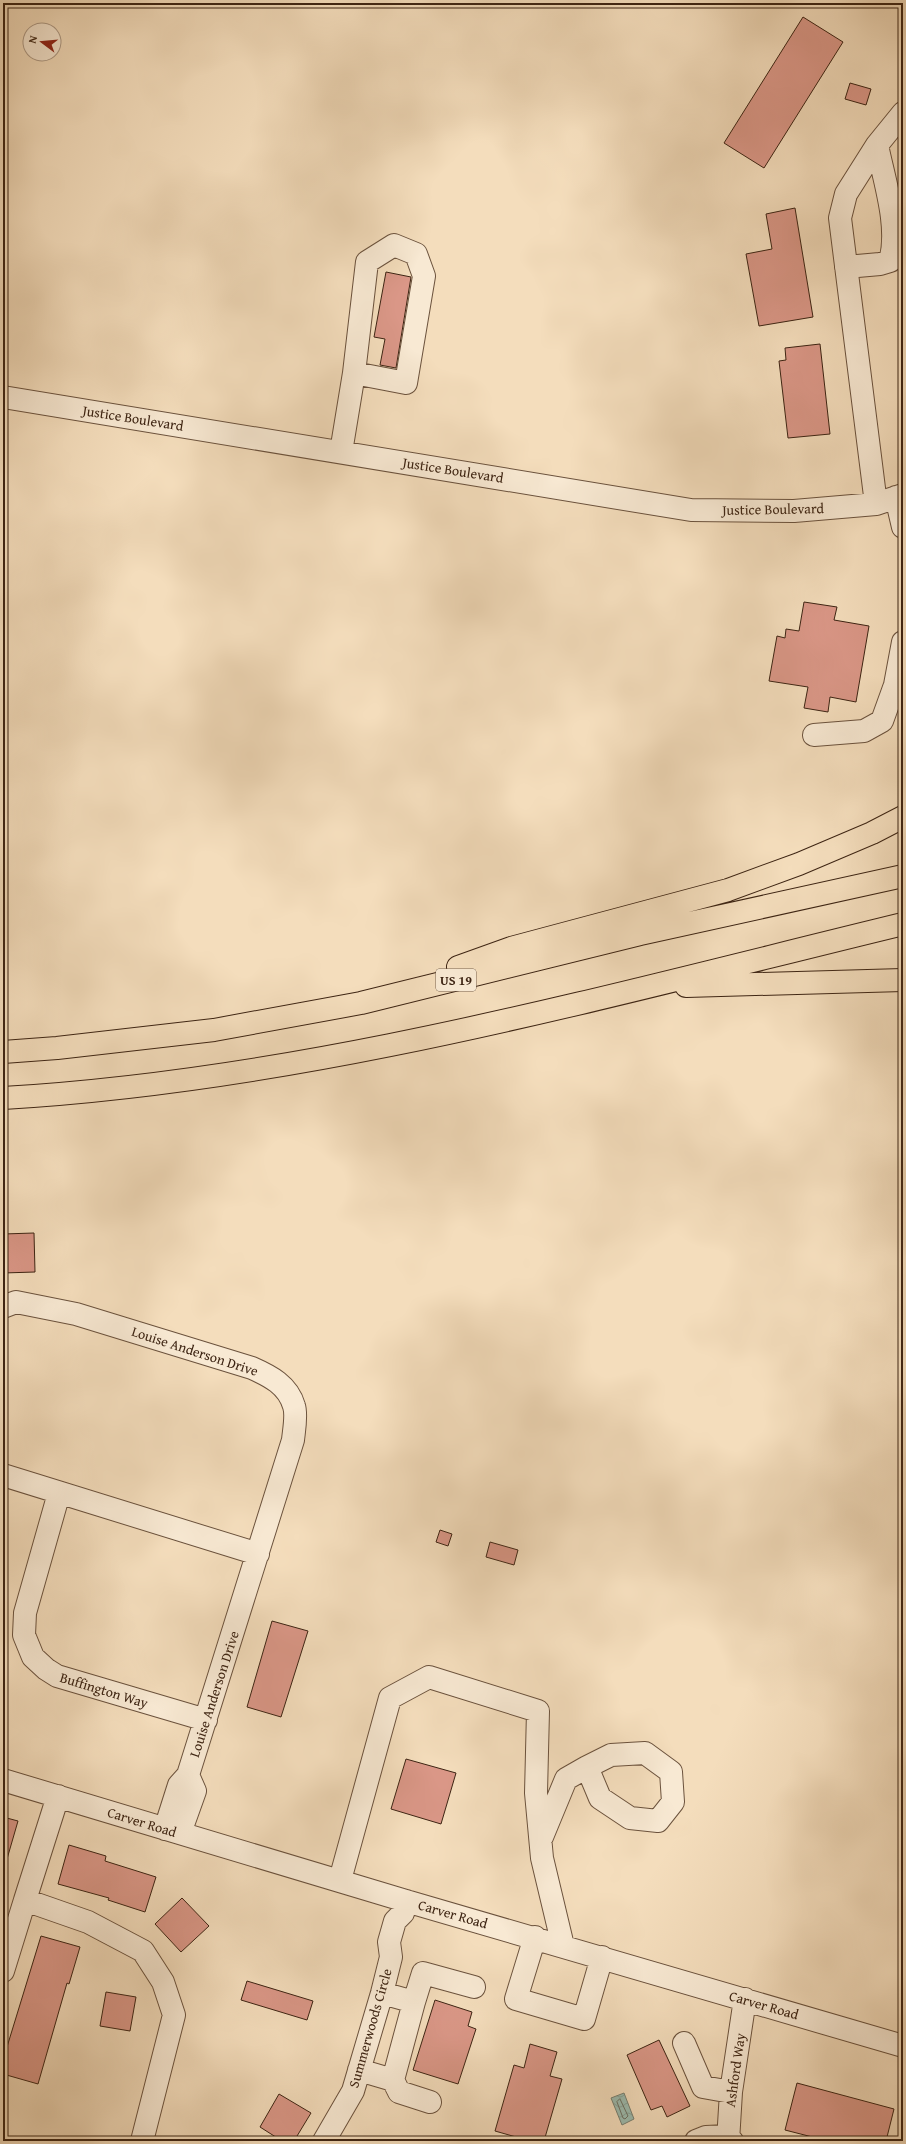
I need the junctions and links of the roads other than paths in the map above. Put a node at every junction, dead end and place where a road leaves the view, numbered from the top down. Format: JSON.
{"nodes":[{"id":1,"x":903,"y":113,"type":"edge"},
{"id":2,"x":876,"y":145,"type":"junction"},
{"id":3,"x":846,"y":267,"type":"junction"},
{"id":4,"x":354,"y":373,"type":"junction"},
{"id":5,"x":3,"y":397,"type":"edge"},
{"id":6,"x":341,"y":452,"type":"junction"},
{"id":7,"x":900,"y":496,"type":"edge"},
{"id":8,"x":876,"y":504,"type":"junction"},
{"id":9,"x":903,"y":528,"type":"edge"},
{"id":10,"x":903,"y":642,"type":"edge"},
{"id":11,"x":814,"y":735,"type":"dead end"},
{"id":12,"x":903,"y":817,"type":"edge"},
{"id":13,"x":903,"y":876,"type":"edge"},
{"id":14,"x":903,"y":924,"type":"edge"},
{"id":15,"x":903,"y":980,"type":"edge"},
{"id":16,"x":633,"y":989,"type":"junction"},
{"id":17,"x":361,"y":1003,"type":"junction"},
{"id":18,"x":3,"y":1052,"type":"edge"},
{"id":19,"x":3,"y":1098,"type":"edge"},
{"id":20,"x":3,"y":1307,"type":"edge"},
{"id":21,"x":3,"y":1475,"type":"edge"},
{"id":22,"x":59,"y":1494,"type":"junction"},
{"id":23,"x":258,"y":1554,"type":"junction"},
{"id":24,"x":206,"y":1720,"type":"junction"},
{"id":25,"x":587,"y":1767,"type":"dead end"},
{"id":26,"x":3,"y":1780,"type":"edge"},
{"id":27,"x":58,"y":1796,"type":"junction"},
{"id":28,"x":173,"y":1831,"type":"junction"},
{"id":29,"x":540,"y":1840,"type":"junction"},
{"id":30,"x":340,"y":1880,"type":"junction"},
{"id":31,"x":25,"y":1900,"type":"junction"},
{"id":32,"x":405,"y":1907,"type":"junction"},
{"id":33,"x":535,"y":1937,"type":"junction"},
{"id":34,"x":563,"y":1946,"type":"junction"},
{"id":35,"x":602,"y":1957,"type":"junction"},
{"id":36,"x":3,"y":1971,"type":"edge"},
{"id":37,"x":474,"y":1987,"type":"dead end"},
{"id":38,"x":382,"y":1993,"type":"junction"},
{"id":39,"x":745,"y":1999,"type":"junction"},
{"id":40,"x":414,"y":2002,"type":"junction"},
{"id":41,"x":684,"y":2043,"type":"dead end"},
{"id":42,"x":903,"y":2046,"type":"edge"},
{"id":43,"x":359,"y":2070,"type":"junction"},
{"id":44,"x":392,"y":2080,"type":"junction"},
{"id":45,"x":731,"y":2092,"type":"junction"},
{"id":46,"x":430,"y":2102,"type":"dead end"},
{"id":47,"x":729,"y":2139,"type":"edge"},
{"id":48,"x":142,"y":2141,"type":"edge"},
{"id":49,"x":324,"y":2141,"type":"edge"},
{"id":50,"x":696,"y":2141,"type":"edge"}],
"edges":[{"from":1,"to":2,"type":"street"},
{"from":2,"to":3,"type":"street"},
{"from":2,"to":3,"type":"street"},
{"from":3,"to":8,"type":"street"},
{"from":4,"to":4,"type":"street"},
{"from":4,"to":6,"type":"street"},
{"from":5,"to":6,"type":"street","name":"Justice Boulevard"},
{"from":6,"to":8,"type":"street","name":"Justice Boulevard"},
{"from":7,"to":8,"type":"street","name":"Justice Boulevard"},
{"from":7,"to":9,"type":"street"},
{"from":10,"to":11,"type":"street"},
{"from":12,"to":17,"type":"highway"},
{"from":13,"to":17,"type":"highway","number":"US 19"},
{"from":14,"to":16,"type":"highway"},
{"from":15,"to":16,"type":"highway"},
{"from":16,"to":19,"type":"highway"},
{"from":17,"to":18,"type":"highway","number":"US 19"},
{"from":20,"to":23,"type":"street","name":"Louise Anderson Drive"},
{"from":21,"to":22,"type":"street"},
{"from":22,"to":23,"type":"street"},
{"from":22,"to":24,"type":"street","name":"Buffington Way"},
{"from":23,"to":24,"type":"street","name":"Louise Anderson Drive"},
{"from":24,"to":28,"type":"street","name":"Louise Anderson Drive"},
{"from":25,"to":29,"type":"street"},
{"from":26,"to":27,"type":"street","name":"Carver Road"},
{"from":27,"to":28,"type":"street","name":"Carver Road"},
{"from":27,"to":31,"type":"street"},
{"from":28,"to":30,"type":"street","name":"Carver Road"},
{"from":29,"to":30,"type":"street"},
{"from":29,"to":34,"type":"street"},
{"from":30,"to":32,"type":"street","name":"Carver Road"},
{"from":31,"to":36,"type":"street"},
{"from":31,"to":48,"type":"street"},
{"from":32,"to":33,"type":"street","name":"Carver Road"},
{"from":32,"to":38,"type":"street","name":"Summerwoods Circle"},
{"from":33,"to":34,"type":"street","name":"Carver Road"},
{"from":33,"to":35,"type":"street"},
{"from":34,"to":35,"type":"street","name":"Carver Road"},
{"from":35,"to":39,"type":"street","name":"Carver Road"},
{"from":37,"to":40,"type":"street"},
{"from":38,"to":40,"type":"street"},
{"from":38,"to":43,"type":"street","name":"Summerwoods Circle"},
{"from":39,"to":42,"type":"street","name":"Carver Road"},
{"from":39,"to":45,"type":"street","name":"Ashford Way"},
{"from":40,"to":44,"type":"street"},
{"from":41,"to":45,"type":"street"},
{"from":43,"to":44,"type":"street"},
{"from":43,"to":49,"type":"street","name":"Summerwoods Circle"},
{"from":44,"to":46,"type":"street"},
{"from":45,"to":47,"type":"street","name":"Ashford Way"},
{"from":47,"to":50,"type":"street"}]}
